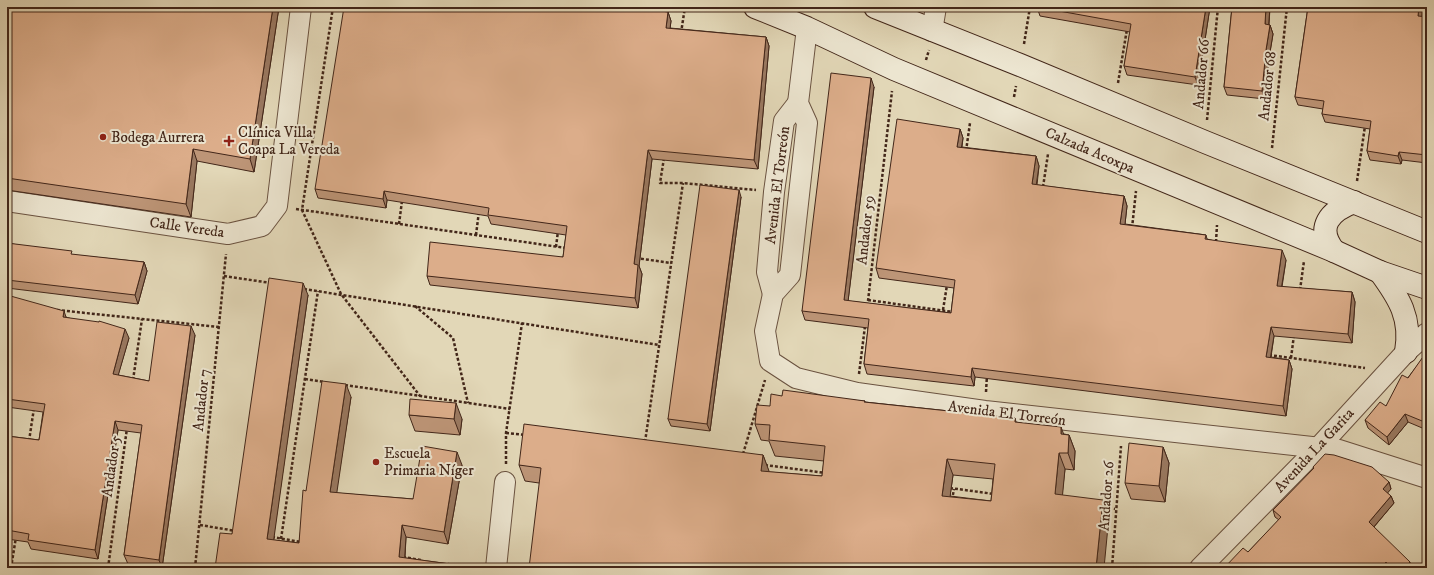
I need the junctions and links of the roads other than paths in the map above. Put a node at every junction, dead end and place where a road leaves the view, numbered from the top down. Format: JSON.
{"nodes":[{"id":1,"x":301,"y":7,"type":"edge"},
{"id":2,"x":755,"y":7,"type":"edge"},
{"id":3,"x":875,"y":7,"type":"edge"},
{"id":4,"x":936,"y":7,"type":"edge"},
{"id":5,"x":807,"y":28,"type":"junction"},
{"id":6,"x":932,"y":31,"type":"junction"},
{"id":7,"x":798,"y":103,"type":"junction"},
{"id":8,"x":1324,"y":190,"type":"junction"},
{"id":9,"x":7,"y":201,"type":"edge"},
{"id":10,"x":1354,"y":202,"type":"junction"},
{"id":11,"x":1427,"y":232,"type":"edge"},
{"id":12,"x":1306,"y":240,"type":"junction"},
{"id":13,"x":1334,"y":251,"type":"junction"},
{"id":14,"x":1380,"y":272,"type":"junction"},
{"id":15,"x":1427,"y":288,"type":"edge"},
{"id":16,"x":774,"y":294,"type":"junction"},
{"id":17,"x":1427,"y":333,"type":"edge"},
{"id":18,"x":1406,"y":352,"type":"junction"},
{"id":19,"x":1318,"y":448,"type":"junction"},
{"id":20,"x":1427,"y":478,"type":"edge"},
{"id":21,"x":505,"y":482,"type":"road end"},
{"id":22,"x":496,"y":568,"type":"edge"},
{"id":23,"x":1200,"y":568,"type":"edge"}],
"edges":[{"from":1,"to":9,"type":"street","name":"Calle Vereda"},
{"from":2,"to":5,"type":"main road","name":"Calzada Acoxpa"},
{"from":3,"to":6,"type":"main road"},
{"from":4,"to":6,"type":"street"},
{"from":5,"to":7,"type":"street"},
{"from":5,"to":12,"type":"main road","name":"Calzada Acoxpa"},
{"from":6,"to":8,"type":"main road"},
{"from":7,"to":16,"type":"street","name":"Avenida El Torreón"},
{"from":7,"to":16,"type":"street","name":"Avenida El Torreón"},
{"from":8,"to":10,"type":"main road"},
{"from":8,"to":12,"type":"main road"},
{"from":10,"to":11,"type":"main road"},
{"from":10,"to":13,"type":"main road"},
{"from":12,"to":13,"type":"main road","name":"Calzada Acoxpa"},
{"from":13,"to":14,"type":"main road","name":"Calzada Acoxpa"},
{"from":14,"to":15,"type":"main road","name":"Calzada Acoxpa"},
{"from":14,"to":18,"type":"main road"},
{"from":16,"to":19,"type":"street","name":"Avenida El Torreón"},
{"from":17,"to":18,"type":"street","name":"Avenida La Garita"},
{"from":18,"to":19,"type":"street","name":"Avenida La Garita"},
{"from":19,"to":20,"type":"street","name":"Avenida El Torreón"},
{"from":19,"to":23,"type":"street","name":"Avenida La Garita"},
{"from":21,"to":22,"type":"street"}]}
